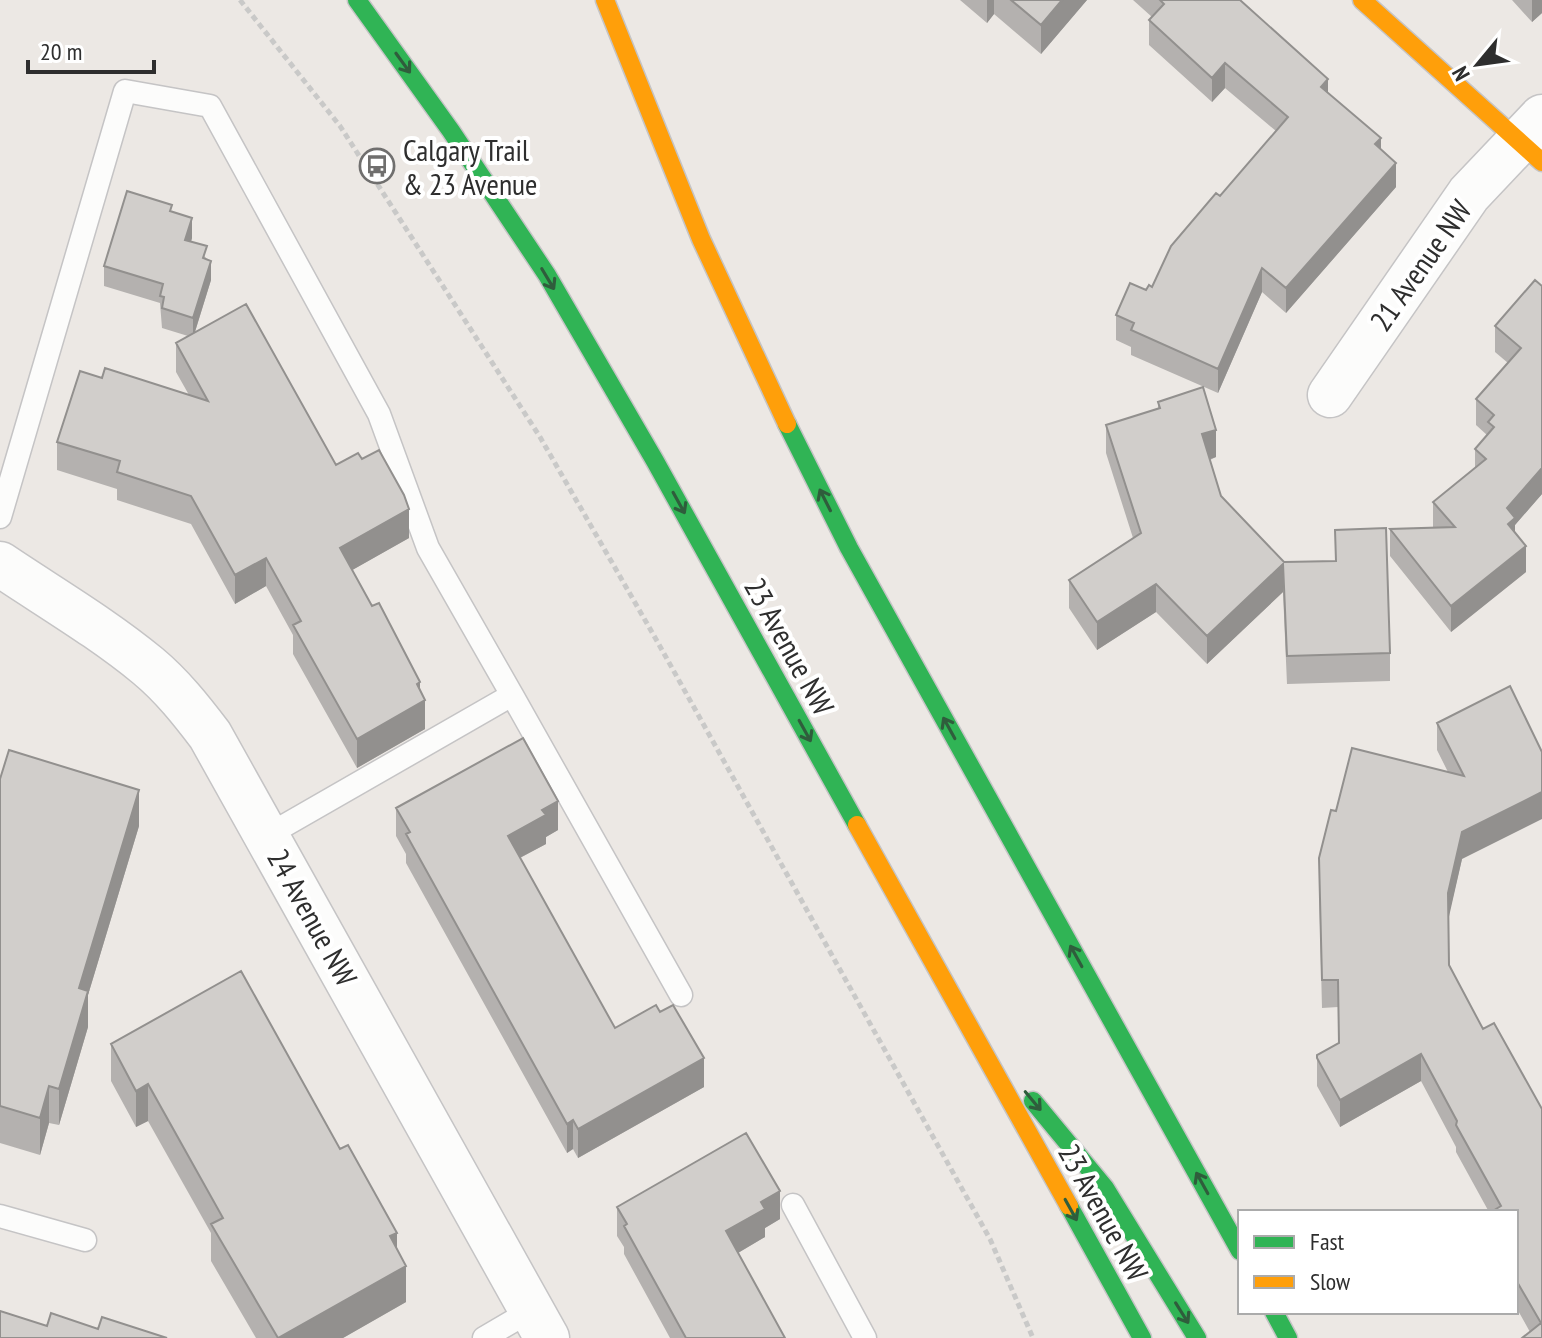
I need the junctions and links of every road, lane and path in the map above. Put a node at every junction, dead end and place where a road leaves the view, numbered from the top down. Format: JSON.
{"nodes":[{"id":1,"x":240,"y":0,"type":"edge"},
{"id":2,"x":357,"y":0,"type":"edge"},
{"id":3,"x":605,"y":0,"type":"edge"},
{"id":4,"x":1362,"y":0,"type":"edge"},
{"id":5,"x":1534,"y":140,"type":"edge"},
{"id":6,"x":1330,"y":395,"type":"dead end"},
{"id":7,"x":0,"y":517,"type":"edge"},
{"id":8,"x":0,"y":564,"type":"edge"},
{"id":9,"x":512,"y":695,"type":"junction"},
{"id":10,"x":268,"y":835,"type":"junction"},
{"id":11,"x":681,"y":995,"type":"dead end"},
{"id":12,"x":965,"y":1019,"type":"junction"},
{"id":13,"x":793,"y":1205,"type":"dead end"},
{"id":14,"x":0,"y":1216,"type":"edge"},
{"id":15,"x":85,"y":1240,"type":"dead end"},
{"id":16,"x":1238,"y":1247,"type":"edge"},
{"id":17,"x":1275,"y":1314,"type":"edge"},
{"id":18,"x":540,"y":1324,"type":"edge"},
{"id":19,"x":484,"y":1338,"type":"edge"},
{"id":20,"x":865,"y":1338,"type":"edge"},
{"id":21,"x":1033,"y":1338,"type":"edge"},
{"id":22,"x":1142,"y":1338,"type":"edge"},
{"id":23,"x":1197,"y":1338,"type":"edge"},
{"id":24,"x":1288,"y":1338,"type":"edge"}],
"edges":[{"from":1,"to":21,"type":"path"},
{"from":2,"to":12,"type":"main road","name":"23 Avenue NW","one_way":true},
{"from":16,"to":3,"type":"main road","one_way":true},
{"from":4,"to":5,"type":"main road","name":"21 Avenue NW"},
{"from":5,"to":6,"type":"street","name":"21 Avenue NW"},
{"from":7,"to":9,"type":"lane"},
{"from":8,"to":10,"type":"street","name":"24 Avenue NW"},
{"from":9,"to":10,"type":"lane"},
{"from":9,"to":11,"type":"lane"},
{"from":10,"to":18,"type":"street","name":"24 Avenue NW"},
{"from":12,"to":22,"type":"main road","name":"23 Avenue NW","one_way":true},
{"from":12,"to":23,"type":"main road","one_way":true},
{"from":13,"to":20,"type":"lane"},
{"from":14,"to":15,"type":"lane"},
{"from":17,"to":24,"type":"main road"},
{"from":18,"to":19,"type":"lane"}]}
